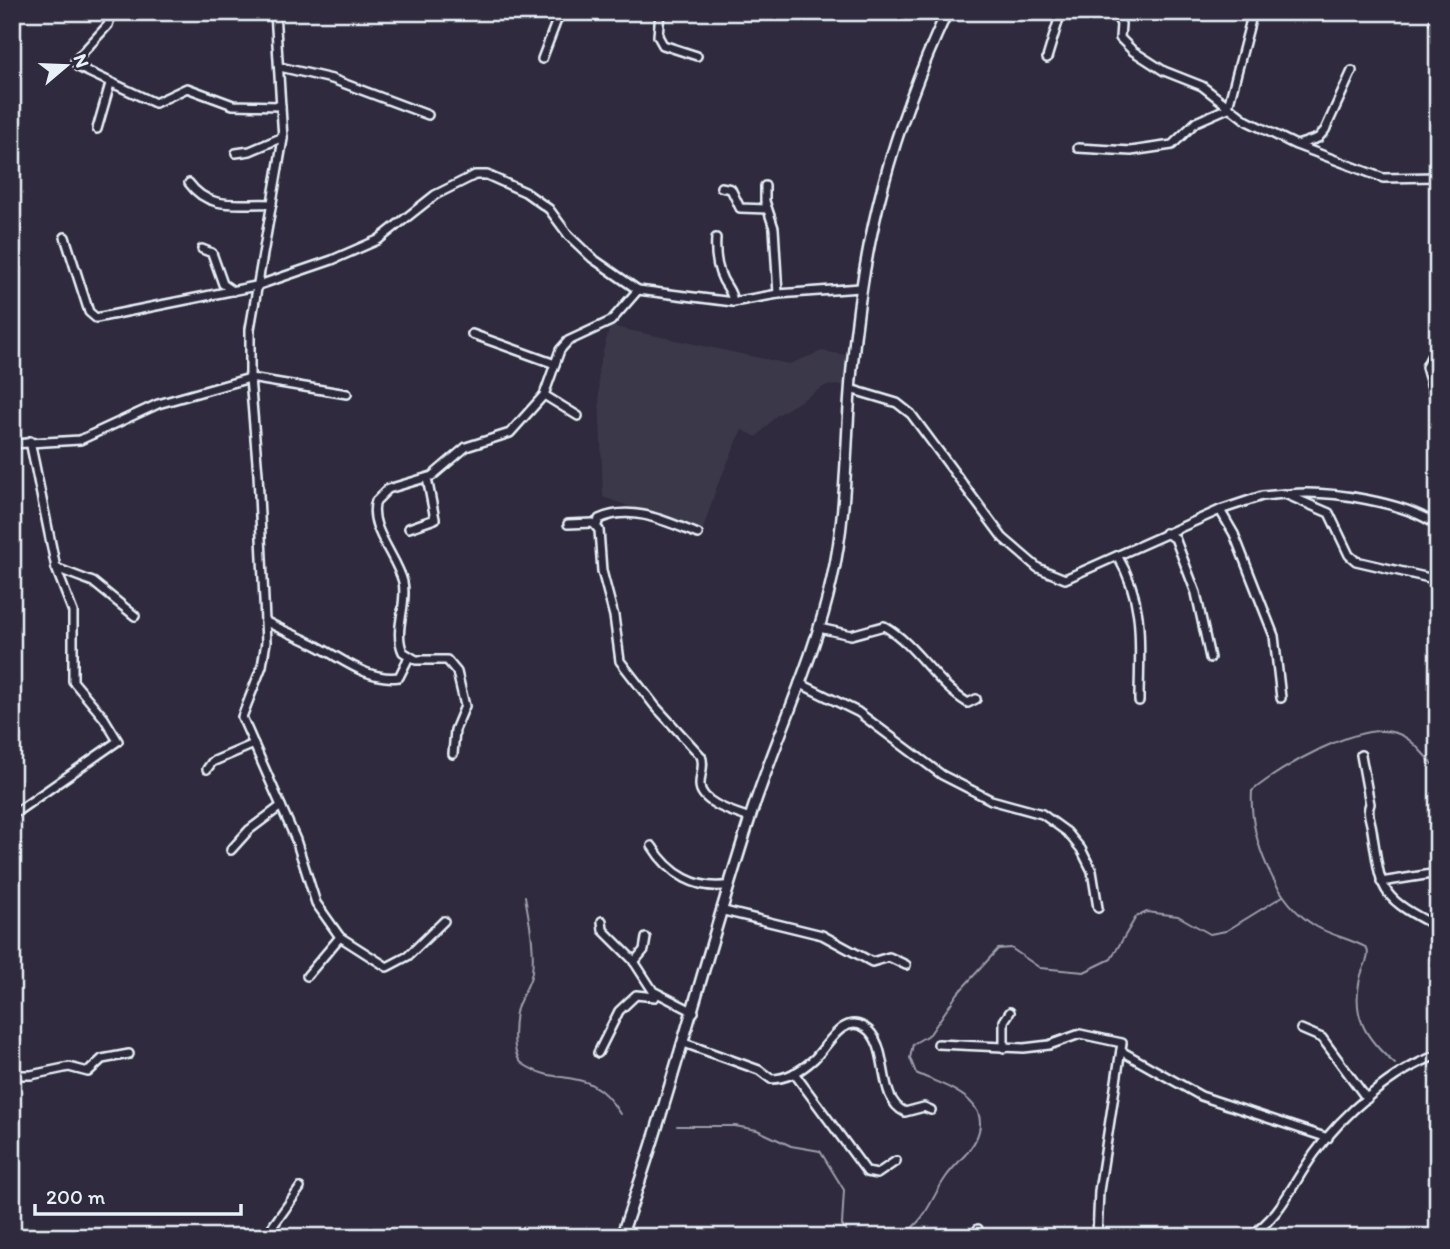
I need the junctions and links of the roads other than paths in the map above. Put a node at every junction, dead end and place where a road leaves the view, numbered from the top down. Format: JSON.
{"nodes":[{"id":1,"x":113,"y":12,"type":"edge"},
{"id":2,"x":275,"y":12,"type":"edge"},
{"id":3,"x":560,"y":12,"type":"edge"},
{"id":4,"x":660,"y":12,"type":"edge"},
{"id":5,"x":947,"y":12,"type":"edge"},
{"id":6,"x":1061,"y":12,"type":"edge"},
{"id":7,"x":1114,"y":12,"type":"edge"},
{"id":8,"x":1254,"y":12,"type":"edge"},
{"id":9,"x":697,"y":56,"type":"dead end"},
{"id":10,"x":1047,"y":58,"type":"dead end"},
{"id":11,"x":542,"y":59,"type":"dead end"},
{"id":12,"x":280,"y":67,"type":"junction"},
{"id":13,"x":1352,"y":71,"type":"dead end"},
{"id":14,"x":110,"y":84,"type":"junction"},
{"id":15,"x":281,"y":106,"type":"junction"},
{"id":16,"x":1227,"y":107,"type":"junction"},
{"id":17,"x":428,"y":115,"type":"dead end"},
{"id":18,"x":97,"y":129,"type":"dead end"},
{"id":19,"x":283,"y":137,"type":"junction"},
{"id":20,"x":1296,"y":145,"type":"junction"},
{"id":21,"x":1078,"y":148,"type":"dead end"},
{"id":22,"x":236,"y":153,"type":"dead end"},
{"id":23,"x":1436,"y":177,"type":"dead end"},
{"id":24,"x":189,"y":183,"type":"dead end"},
{"id":25,"x":765,"y":186,"type":"dead end"},
{"id":26,"x":721,"y":187,"type":"dead end"},
{"id":27,"x":272,"y":204,"type":"junction"},
{"id":28,"x":767,"y":209,"type":"junction"},
{"id":29,"x":65,"y":237,"type":"dead end"},
{"id":30,"x":716,"y":238,"type":"dead end"},
{"id":31,"x":202,"y":249,"type":"dead end"},
{"id":32,"x":256,"y":286,"type":"junction"},
{"id":33,"x":860,"y":288,"type":"junction"},
{"id":34,"x":638,"y":290,"type":"junction"},
{"id":35,"x":233,"y":291,"type":"junction"},
{"id":36,"x":778,"y":294,"type":"junction"},
{"id":37,"x":733,"y":302,"type":"junction"},
{"id":38,"x":472,"y":334,"type":"dead end"},
{"id":39,"x":1438,"y":343,"type":"edge"},
{"id":40,"x":555,"y":364,"type":"junction"},
{"id":41,"x":250,"y":378,"type":"junction"},
{"id":42,"x":850,"y":389,"type":"junction"},
{"id":43,"x":347,"y":394,"type":"dead end"},
{"id":44,"x":544,"y":395,"type":"junction"},
{"id":45,"x":1438,"y":408,"type":"edge"},
{"id":46,"x":578,"y":416,"type":"dead end"},
{"id":47,"x":30,"y":440,"type":"junction"},
{"id":48,"x":12,"y":444,"type":"edge"},
{"id":49,"x":427,"y":478,"type":"junction"},
{"id":50,"x":1284,"y":495,"type":"junction"},
{"id":51,"x":1220,"y":510,"type":"junction"},
{"id":52,"x":568,"y":524,"type":"dead end"},
{"id":53,"x":597,"y":525,"type":"junction"},
{"id":54,"x":1438,"y":526,"type":"edge"},
{"id":55,"x":409,"y":528,"type":"dead end"},
{"id":56,"x":1165,"y":533,"type":"junction"},
{"id":57,"x":698,"y":534,"type":"dead end"},
{"id":58,"x":1118,"y":556,"type":"junction"},
{"id":59,"x":56,"y":568,"type":"junction"},
{"id":60,"x":1438,"y":580,"type":"edge"},
{"id":61,"x":135,"y":616,"type":"dead end"},
{"id":62,"x":265,"y":621,"type":"junction"},
{"id":63,"x":819,"y":628,"type":"junction"},
{"id":64,"x":409,"y":657,"type":"junction"},
{"id":65,"x":1210,"y":658,"type":"dead end"},
{"id":66,"x":799,"y":683,"type":"junction"},
{"id":67,"x":1281,"y":698,"type":"dead end"},
{"id":68,"x":976,"y":699,"type":"dead end"},
{"id":69,"x":1139,"y":701,"type":"dead end"},
{"id":70,"x":254,"y":744,"type":"junction"},
{"id":71,"x":453,"y":754,"type":"dead end"},
{"id":72,"x":1361,"y":755,"type":"dead end"},
{"id":73,"x":206,"y":769,"type":"dead end"},
{"id":74,"x":281,"y":806,"type":"junction"},
{"id":75,"x":12,"y":815,"type":"edge"},
{"id":76,"x":750,"y":818,"type":"junction"},
{"id":77,"x":652,"y":846,"type":"dead end"},
{"id":78,"x":231,"y":850,"type":"dead end"},
{"id":79,"x":1438,"y":873,"type":"edge"},
{"id":80,"x":1381,"y":881,"type":"junction"},
{"id":81,"x":730,"y":885,"type":"junction"},
{"id":82,"x":1098,"y":908,"type":"dead end"},
{"id":83,"x":724,"y":911,"type":"junction"},
{"id":84,"x":444,"y":921,"type":"dead end"},
{"id":85,"x":603,"y":921,"type":"dead end"},
{"id":86,"x":1438,"y":927,"type":"edge"},
{"id":87,"x":340,"y":937,"type":"junction"},
{"id":88,"x":646,"y":938,"type":"dead end"},
{"id":89,"x":634,"y":962,"type":"junction"},
{"id":90,"x":906,"y":965,"type":"dead end"},
{"id":91,"x":307,"y":976,"type":"dead end"},
{"id":92,"x":662,"y":998,"type":"junction"},
{"id":93,"x":694,"y":1012,"type":"junction"},
{"id":94,"x":1010,"y":1012,"type":"dead end"},
{"id":95,"x":1301,"y":1029,"type":"dead end"},
{"id":96,"x":684,"y":1042,"type":"junction"},
{"id":97,"x":938,"y":1044,"type":"dead end"},
{"id":98,"x":1004,"y":1048,"type":"junction"},
{"id":99,"x":1121,"y":1051,"type":"junction"},
{"id":100,"x":598,"y":1053,"type":"dead end"},
{"id":101,"x":129,"y":1054,"type":"dead end"},
{"id":102,"x":1438,"y":1055,"type":"edge"},
{"id":103,"x":794,"y":1073,"type":"junction"},
{"id":104,"x":12,"y":1075,"type":"edge"},
{"id":105,"x":1367,"y":1099,"type":"junction"},
{"id":106,"x":931,"y":1110,"type":"dead end"},
{"id":107,"x":1328,"y":1138,"type":"junction"},
{"id":108,"x":896,"y":1161,"type":"dead end"},
{"id":109,"x":300,"y":1188,"type":"dead end"},
{"id":110,"x":265,"y":1237,"type":"edge"},
{"id":111,"x":621,"y":1237,"type":"edge"},
{"id":112,"x":1097,"y":1237,"type":"edge"},
{"id":113,"x":1249,"y":1237,"type":"edge"}],
"edges":[{"from":1,"to":14,"type":"street"},
{"from":2,"to":12,"type":"street"},
{"from":3,"to":11,"type":"street"},
{"from":4,"to":9,"type":"street"},
{"from":5,"to":33,"type":"main road"},
{"from":6,"to":10,"type":"street"},
{"from":7,"to":16,"type":"street"},
{"from":8,"to":16,"type":"street"},
{"from":12,"to":15,"type":"street"},
{"from":12,"to":17,"type":"street"},
{"from":13,"to":20,"type":"street"},
{"from":14,"to":15,"type":"street"},
{"from":14,"to":18,"type":"street"},
{"from":15,"to":19,"type":"street"},
{"from":16,"to":20,"type":"street"},
{"from":16,"to":21,"type":"street"},
{"from":19,"to":22,"type":"street"},
{"from":19,"to":27,"type":"street"},
{"from":20,"to":23,"type":"street"},
{"from":24,"to":27,"type":"street"},
{"from":25,"to":28,"type":"street"},
{"from":26,"to":28,"type":"street"},
{"from":27,"to":32,"type":"street"},
{"from":28,"to":36,"type":"street"},
{"from":29,"to":35,"type":"street"},
{"from":30,"to":37,"type":"street"},
{"from":31,"to":35,"type":"street"},
{"from":32,"to":34,"type":"street"},
{"from":32,"to":35,"type":"street"},
{"from":32,"to":41,"type":"street"},
{"from":33,"to":36,"type":"street"},
{"from":33,"to":42,"type":"main road"},
{"from":34,"to":37,"type":"street"},
{"from":34,"to":40,"type":"street"},
{"from":36,"to":37,"type":"street"},
{"from":38,"to":40,"type":"street"},
{"from":39,"to":45,"type":"street"},
{"from":40,"to":44,"type":"street"},
{"from":41,"to":43,"type":"street"},
{"from":41,"to":47,"type":"street"},
{"from":41,"to":62,"type":"street"},
{"from":42,"to":58,"type":"street"},
{"from":42,"to":63,"type":"main road"},
{"from":44,"to":46,"type":"street"},
{"from":44,"to":49,"type":"street"},
{"from":47,"to":48,"type":"street"},
{"from":47,"to":59,"type":"street"},
{"from":49,"to":55,"type":"street"},
{"from":49,"to":64,"type":"street"},
{"from":50,"to":51,"type":"street"},
{"from":50,"to":54,"type":"street"},
{"from":50,"to":60,"type":"street"},
{"from":51,"to":56,"type":"street"},
{"from":51,"to":67,"type":"street"},
{"from":52,"to":53,"type":"street"},
{"from":53,"to":57,"type":"street"},
{"from":53,"to":76,"type":"street"},
{"from":56,"to":58,"type":"street"},
{"from":56,"to":65,"type":"street"},
{"from":58,"to":69,"type":"street"},
{"from":59,"to":61,"type":"street"},
{"from":59,"to":75,"type":"street"},
{"from":62,"to":64,"type":"street"},
{"from":62,"to":70,"type":"street"},
{"from":63,"to":66,"type":"main road"},
{"from":63,"to":68,"type":"street"},
{"from":64,"to":71,"type":"street"},
{"from":66,"to":76,"type":"main road"},
{"from":66,"to":82,"type":"street"},
{"from":70,"to":73,"type":"street"},
{"from":70,"to":74,"type":"street"},
{"from":72,"to":80,"type":"street"},
{"from":74,"to":78,"type":"street"},
{"from":74,"to":87,"type":"street"},
{"from":76,"to":81,"type":"main road"},
{"from":77,"to":81,"type":"street"},
{"from":79,"to":80,"type":"street"},
{"from":80,"to":86,"type":"street"},
{"from":81,"to":83,"type":"main road"},
{"from":83,"to":90,"type":"street"},
{"from":83,"to":93,"type":"main road"},
{"from":84,"to":87,"type":"street"},
{"from":85,"to":89,"type":"street"},
{"from":87,"to":91,"type":"street"},
{"from":88,"to":89,"type":"street"},
{"from":89,"to":92,"type":"street"},
{"from":92,"to":93,"type":"street"},
{"from":92,"to":100,"type":"street"},
{"from":93,"to":96,"type":"main road"},
{"from":94,"to":98,"type":"street"},
{"from":95,"to":105,"type":"street"},
{"from":96,"to":103,"type":"street"},
{"from":96,"to":111,"type":"main road"},
{"from":97,"to":98,"type":"street"},
{"from":98,"to":99,"type":"street"},
{"from":99,"to":107,"type":"street"},
{"from":99,"to":112,"type":"street"},
{"from":101,"to":104,"type":"street"},
{"from":102,"to":105,"type":"street"},
{"from":103,"to":106,"type":"street"},
{"from":103,"to":108,"type":"street"},
{"from":105,"to":107,"type":"street"},
{"from":107,"to":113,"type":"street"},
{"from":109,"to":110,"type":"street"}]}
